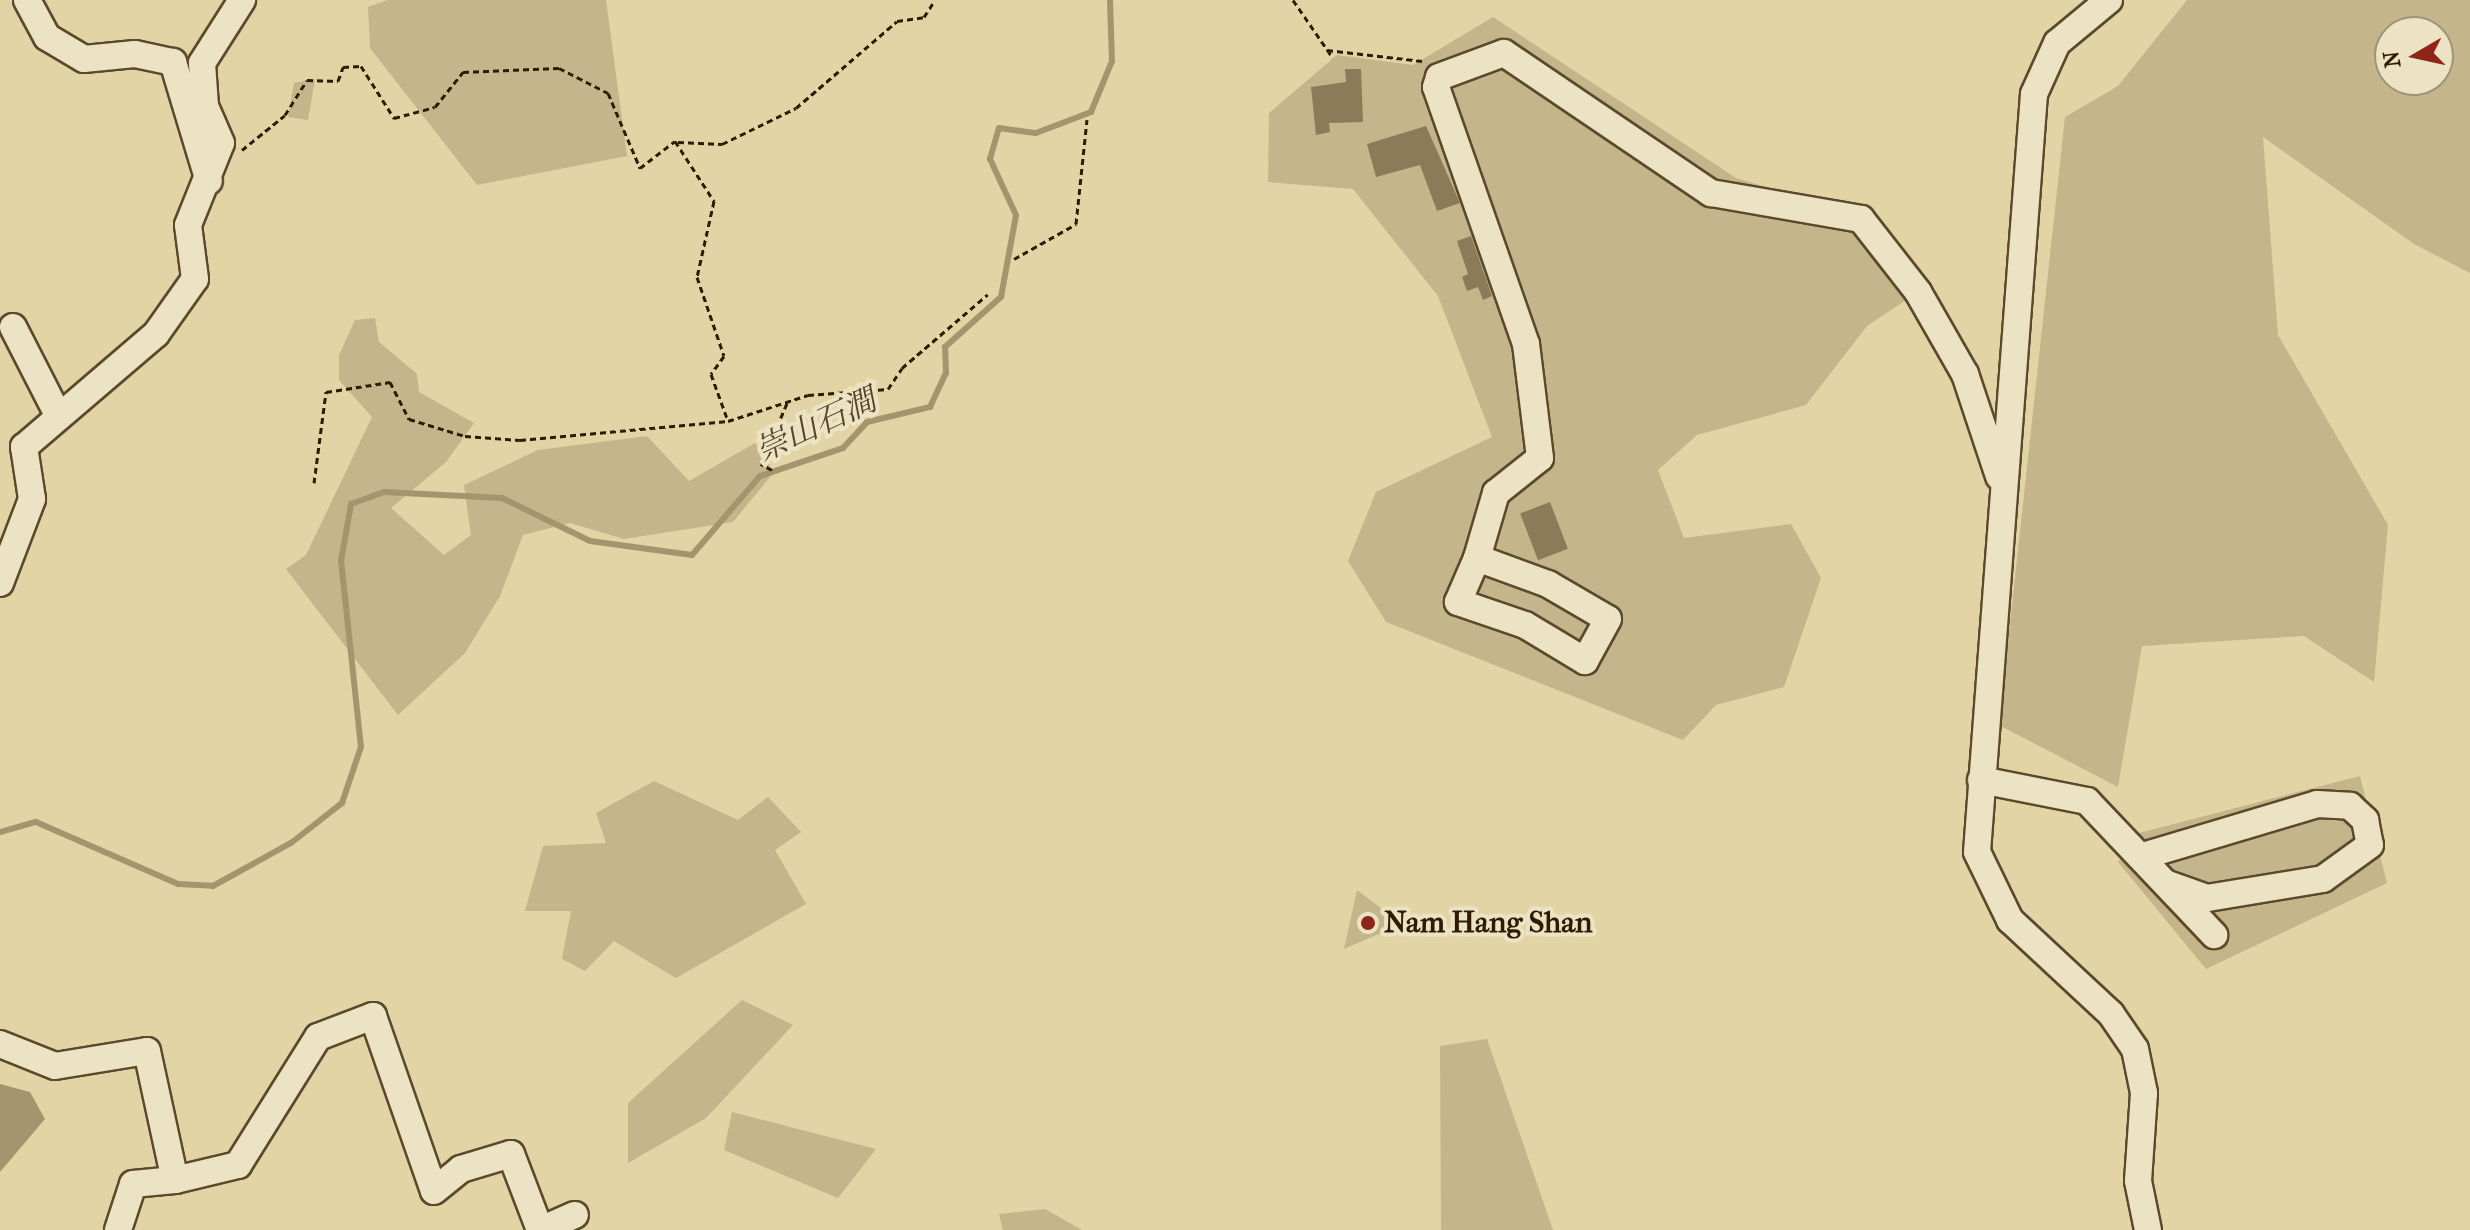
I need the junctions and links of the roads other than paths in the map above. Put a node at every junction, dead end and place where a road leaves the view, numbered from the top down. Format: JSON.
{"nodes":[{"id":1,"x":27,"y":0,"type":"edge"},
{"id":2,"x":242,"y":0,"type":"edge"},
{"id":3,"x":2109,"y":0,"type":"edge"},
{"id":4,"x":212,"y":177,"type":"junction"},
{"id":5,"x":13,"y":327,"type":"dead end"},
{"id":6,"x":57,"y":413,"type":"junction"},
{"id":7,"x":2003,"y":488,"type":"junction"},
{"id":8,"x":1477,"y":558,"type":"junction"},
{"id":9,"x":0,"y":583,"type":"edge"},
{"id":10,"x":1981,"y":780,"type":"junction"},
{"id":11,"x":2143,"y":856,"type":"junction"},
{"id":12,"x":2168,"y":884,"type":"junction"},
{"id":13,"x":2214,"y":935,"type":"dead end"},
{"id":14,"x":0,"y":1044,"type":"edge"},
{"id":15,"x":175,"y":1180,"type":"junction"},
{"id":16,"x":575,"y":1215,"type":"dead end"},
{"id":17,"x":118,"y":1230,"type":"edge"},
{"id":18,"x":540,"y":1230,"type":"edge"},
{"id":19,"x":2148,"y":1230,"type":"edge"}],
"edges":[{"from":1,"to":4,"type":"street"},
{"from":2,"to":4,"type":"street"},
{"from":3,"to":7,"type":"street"},
{"from":4,"to":6,"type":"street"},
{"from":5,"to":6,"type":"street"},
{"from":6,"to":9,"type":"street"},
{"from":7,"to":8,"type":"street"},
{"from":7,"to":10,"type":"street"},
{"from":8,"to":8,"type":"street"},
{"from":10,"to":11,"type":"street"},
{"from":10,"to":19,"type":"street"},
{"from":11,"to":12,"type":"street"},
{"from":11,"to":12,"type":"street"},
{"from":12,"to":13,"type":"street"},
{"from":14,"to":15,"type":"street"},
{"from":15,"to":17,"type":"street"},
{"from":15,"to":18,"type":"street"},
{"from":16,"to":18,"type":"street"}]}
